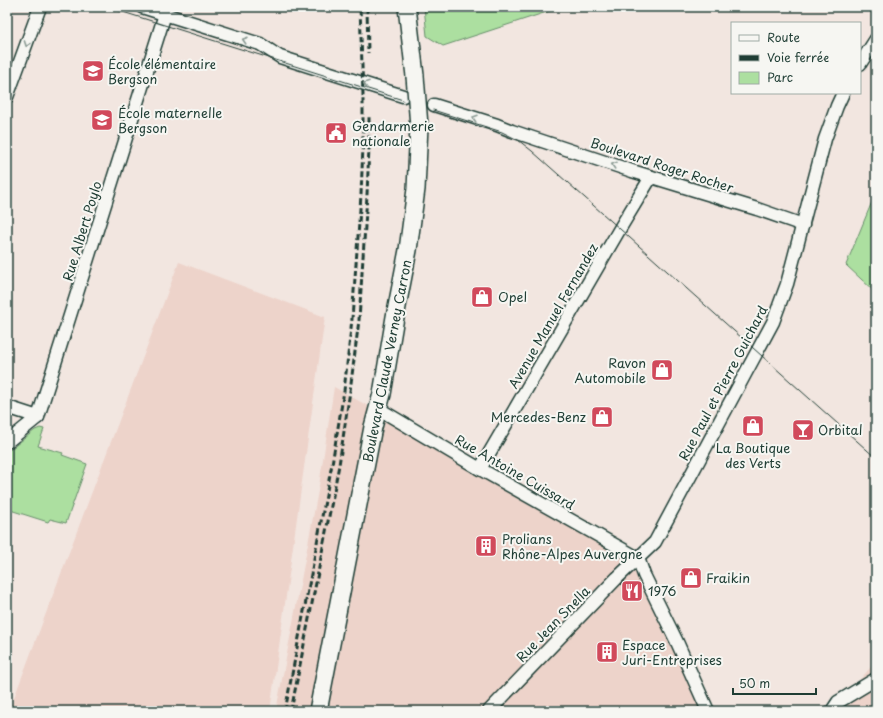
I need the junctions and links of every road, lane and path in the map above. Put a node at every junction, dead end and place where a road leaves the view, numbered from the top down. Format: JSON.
{"nodes":[{"id":1,"x":40,"y":7,"type":"edge"},
{"id":2,"x":142,"y":7,"type":"edge"},
{"id":3,"x":407,"y":7,"type":"edge"},
{"id":4,"x":165,"y":14,"type":"junction"},
{"id":5,"x":876,"y":39,"type":"edge"},
{"id":6,"x":861,"y":62,"type":"edge"},
{"id":7,"x":843,"y":94,"type":"edge"},
{"id":8,"x":403,"y":96,"type":"dead end"},
{"id":9,"x":7,"y":97,"type":"edge"},
{"id":10,"x":434,"y":105,"type":"dead end"},
{"id":11,"x":651,"y":177,"type":"junction"},
{"id":12,"x":803,"y":225,"type":"junction"},
{"id":13,"x":7,"y":407,"type":"edge"},
{"id":14,"x":379,"y":409,"type":"junction"},
{"id":15,"x":38,"y":417,"type":"junction"},
{"id":16,"x":7,"y":442,"type":"edge"},
{"id":17,"x":480,"y":469,"type":"junction"},
{"id":18,"x":638,"y":558,"type":"junction"},
{"id":19,"x":876,"y":679,"type":"edge"},
{"id":20,"x":318,"y":711,"type":"edge"},
{"id":21,"x":489,"y":711,"type":"edge"},
{"id":22,"x":708,"y":711,"type":"edge"},
{"id":23,"x":832,"y":711,"type":"edge"}],
"edges":[{"from":1,"to":9,"type":"street","one_way":true},
{"from":2,"to":4,"type":"street"},
{"from":3,"to":14,"type":"main road","name":"Boulevard Claude Verney Carron","bridge":true},
{"from":8,"to":4,"type":"street","one_way":true},
{"from":4,"to":15,"type":"street","name":"Rue Albert Poylo"},
{"from":5,"to":6,"type":"street"},
{"from":7,"to":12,"type":"street","name":"Rue Paul et Pierre Guichard"},
{"from":11,"to":10,"type":"street","name":"Boulevard Roger Rocher","one_way":true},
{"from":11,"to":12,"type":"street","name":"Boulevard Roger Rocher"},
{"from":11,"to":17,"type":"street","name":"Avenue Manuel Fernandez"},
{"from":12,"to":18,"type":"street","name":"Rue Paul et Pierre Guichard"},
{"from":13,"to":15,"type":"street"},
{"from":14,"to":17,"type":"street","name":"Rue Antoine Cuissard"},
{"from":14,"to":20,"type":"main road","name":"Boulevard Claude Verney Carron"},
{"from":15,"to":16,"type":"street"},
{"from":17,"to":18,"type":"street","name":"Rue Antoine Cuissard"},
{"from":18,"to":21,"type":"street","name":"Rue Jean Snella"},
{"from":18,"to":22,"type":"street"},
{"from":19,"to":23,"type":"street"}]}
